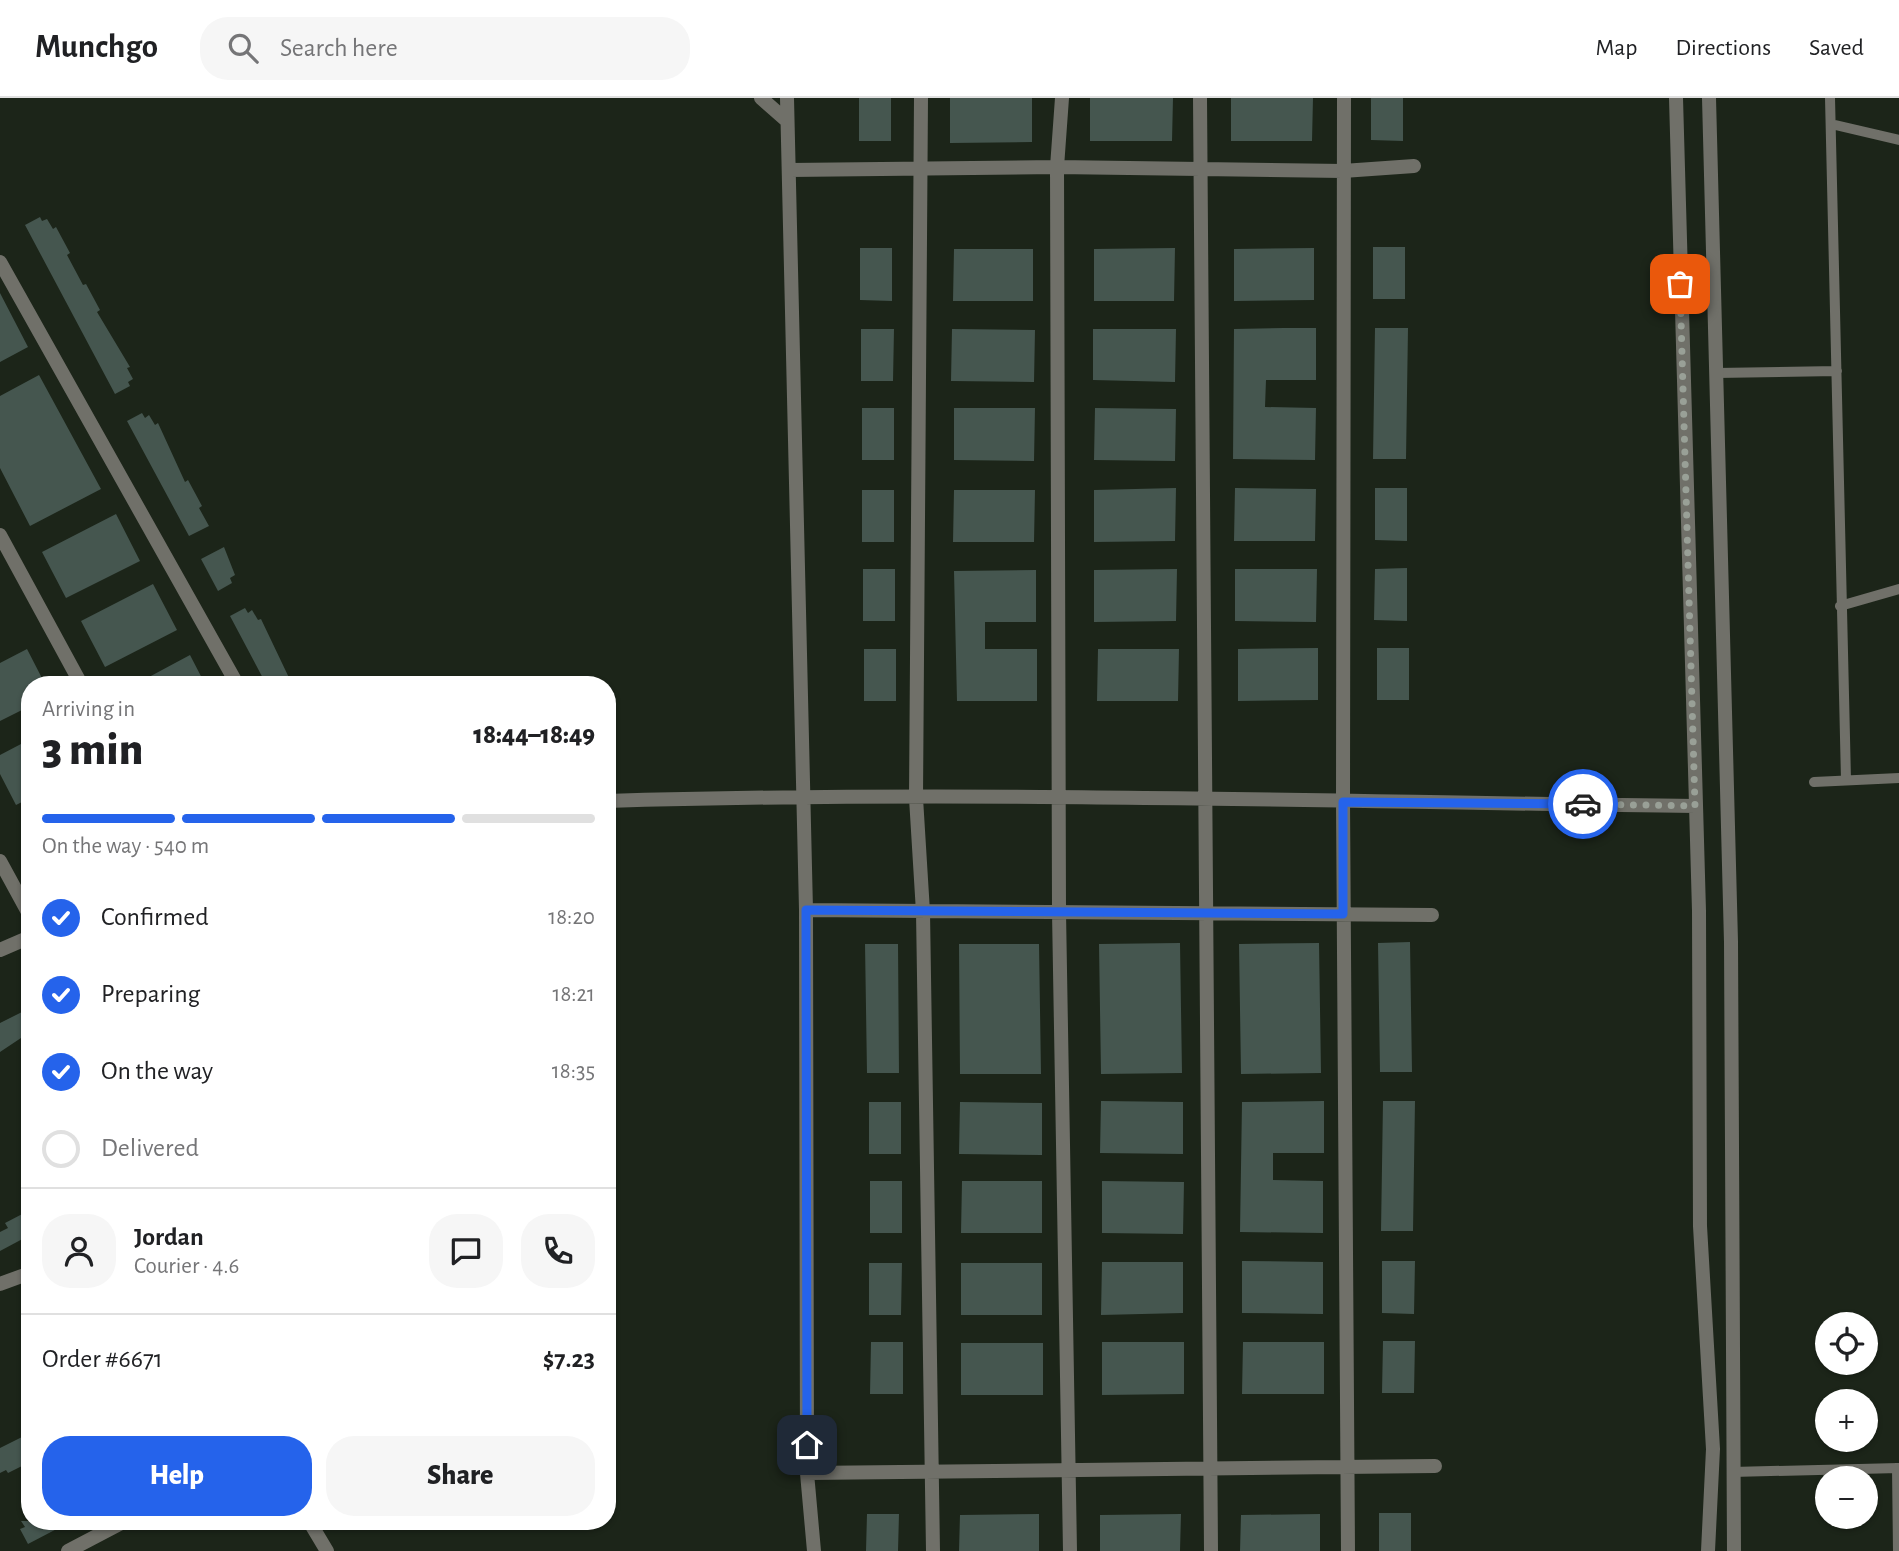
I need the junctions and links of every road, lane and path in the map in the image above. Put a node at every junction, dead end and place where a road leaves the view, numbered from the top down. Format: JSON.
{"nodes":[{"id":1,"x":761,"y":98,"type":"edge"},
{"id":2,"x":787,"y":98,"type":"edge"},
{"id":3,"x":921,"y":98,"type":"edge"},
{"id":4,"x":1062,"y":98,"type":"edge"},
{"id":5,"x":1200,"y":98,"type":"edge"},
{"id":6,"x":1344,"y":98,"type":"edge"},
{"id":7,"x":1676,"y":98,"type":"edge"},
{"id":8,"x":1709,"y":98,"type":"edge"},
{"id":9,"x":1830,"y":98,"type":"edge"},
{"id":10,"x":786,"y":120,"type":"junction"},
{"id":11,"x":1831,"y":124,"type":"junction"},
{"id":12,"x":1899,"y":140,"type":"edge"},
{"id":13,"x":1414,"y":166,"type":"dead end"},
{"id":14,"x":921,"y":167,"type":"junction"},
{"id":15,"x":1057,"y":167,"type":"junction"},
{"id":16,"x":789,"y":170,"type":"junction"},
{"id":17,"x":1200,"y":171,"type":"junction"},
{"id":18,"x":1343,"y":171,"type":"junction"},
{"id":19,"x":0,"y":262,"type":"edge"},
{"id":20,"x":1838,"y":370,"type":"junction"},
{"id":21,"x":1716,"y":373,"type":"junction"},
{"id":22,"x":0,"y":535,"type":"edge"},
{"id":23,"x":1899,"y":589,"type":"edge"},
{"id":24,"x":1840,"y":606,"type":"junction"},
{"id":25,"x":77,"y":676,"type":"edge"},
{"id":26,"x":233,"y":676,"type":"edge"},
{"id":27,"x":1899,"y":778,"type":"edge"},
{"id":28,"x":1846,"y":780,"type":"junction"},
{"id":29,"x":1814,"y":782,"type":"dead end"},
{"id":30,"x":801,"y":795,"type":"junction"},
{"id":31,"x":1059,"y":796,"type":"junction"},
{"id":32,"x":916,"y":798,"type":"junction"},
{"id":33,"x":1205,"y":800,"type":"junction"},
{"id":34,"x":616,"y":801,"type":"edge"},
{"id":35,"x":1343,"y":802,"type":"junction"},
{"id":36,"x":1695,"y":806,"type":"junction"},
{"id":37,"x":0,"y":861,"type":"edge"},
{"id":38,"x":21,"y":900,"type":"edge"},
{"id":39,"x":806,"y":910,"type":"junction"},
{"id":40,"x":923,"y":912,"type":"junction"},
{"id":41,"x":1059,"y":912,"type":"junction"},
{"id":42,"x":1206,"y":914,"type":"junction"},
{"id":43,"x":1343,"y":914,"type":"junction"},
{"id":44,"x":1432,"y":915,"type":"dead end"},
{"id":45,"x":21,"y":941,"type":"edge"},
{"id":46,"x":0,"y":950,"type":"edge"},
{"id":47,"x":21,"y":1276,"type":"edge"},
{"id":48,"x":0,"y":1284,"type":"edge"},
{"id":49,"x":1435,"y":1466,"type":"dead end"},
{"id":50,"x":1346,"y":1467,"type":"junction"},
{"id":51,"x":1211,"y":1468,"type":"junction"},
{"id":52,"x":1898,"y":1468,"type":"edge"},
{"id":53,"x":1069,"y":1470,"type":"junction"},
{"id":54,"x":930,"y":1471,"type":"junction"},
{"id":55,"x":1732,"y":1472,"type":"junction"},
{"id":56,"x":807,"y":1473,"type":"junction"},
{"id":57,"x":108,"y":1530,"type":"edge"},
{"id":58,"x":314,"y":1530,"type":"edge"},
{"id":59,"x":68,"y":1551,"type":"edge"},
{"id":60,"x":327,"y":1551,"type":"edge"},
{"id":61,"x":814,"y":1551,"type":"edge"},
{"id":62,"x":933,"y":1551,"type":"edge"},
{"id":63,"x":1070,"y":1551,"type":"edge"},
{"id":64,"x":1211,"y":1551,"type":"edge"},
{"id":65,"x":1348,"y":1551,"type":"edge"},
{"id":66,"x":1708,"y":1551,"type":"edge"},
{"id":67,"x":1734,"y":1551,"type":"edge"},
{"id":68,"x":1898,"y":1551,"type":"edge"}],
"edges":[{"from":1,"to":10,"type":"street"},
{"from":2,"to":10,"type":"street"},
{"from":3,"to":14,"type":"street"},
{"from":4,"to":15,"type":"street"},
{"from":5,"to":17,"type":"street"},
{"from":6,"to":18,"type":"street"},
{"from":7,"to":36,"type":"street"},
{"from":8,"to":21,"type":"street"},
{"from":9,"to":11,"type":"lane"},
{"from":10,"to":16,"type":"street"},
{"from":11,"to":12,"type":"lane"},
{"from":11,"to":20,"type":"lane"},
{"from":13,"to":18,"type":"street"},
{"from":14,"to":15,"type":"street"},
{"from":14,"to":16,"type":"street"},
{"from":14,"to":32,"type":"street"},
{"from":15,"to":17,"type":"street"},
{"from":15,"to":31,"type":"street"},
{"from":16,"to":30,"type":"street"},
{"from":17,"to":18,"type":"street"},
{"from":17,"to":33,"type":"street"},
{"from":18,"to":35,"type":"street"},
{"from":19,"to":26,"type":"street"},
{"from":20,"to":21,"type":"lane"},
{"from":20,"to":24,"type":"lane"},
{"from":21,"to":55,"type":"street"},
{"from":22,"to":25,"type":"street"},
{"from":23,"to":24,"type":"lane"},
{"from":24,"to":28,"type":"lane"},
{"from":27,"to":28,"type":"lane"},
{"from":28,"to":29,"type":"lane"},
{"from":30,"to":32,"type":"street"},
{"from":30,"to":34,"type":"street"},
{"from":30,"to":39,"type":"street"},
{"from":31,"to":32,"type":"street"},
{"from":31,"to":33,"type":"street"},
{"from":31,"to":41,"type":"street"},
{"from":32,"to":40,"type":"street"},
{"from":33,"to":35,"type":"street"},
{"from":33,"to":42,"type":"street"},
{"from":35,"to":36,"type":"street"},
{"from":35,"to":43,"type":"street"},
{"from":36,"to":66,"type":"street"},
{"from":37,"to":38,"type":"street"},
{"from":39,"to":40,"type":"street"},
{"from":39,"to":56,"type":"street"},
{"from":40,"to":41,"type":"street"},
{"from":40,"to":54,"type":"street"},
{"from":41,"to":42,"type":"street"},
{"from":41,"to":53,"type":"street"},
{"from":42,"to":43,"type":"street"},
{"from":42,"to":51,"type":"street"},
{"from":43,"to":44,"type":"street"},
{"from":43,"to":50,"type":"street"},
{"from":45,"to":46,"type":"street"},
{"from":47,"to":48,"type":"street"},
{"from":49,"to":50,"type":"street"},
{"from":50,"to":51,"type":"street"},
{"from":50,"to":65,"type":"street"},
{"from":51,"to":53,"type":"street"},
{"from":51,"to":64,"type":"street"},
{"from":52,"to":55,"type":"lane"},
{"from":52,"to":68,"type":"lane"},
{"from":53,"to":54,"type":"street"},
{"from":53,"to":63,"type":"street"},
{"from":54,"to":56,"type":"street"},
{"from":54,"to":62,"type":"street"},
{"from":55,"to":67,"type":"street"},
{"from":56,"to":61,"type":"street"},
{"from":57,"to":59,"type":"street"},
{"from":58,"to":60,"type":"street"}]}
